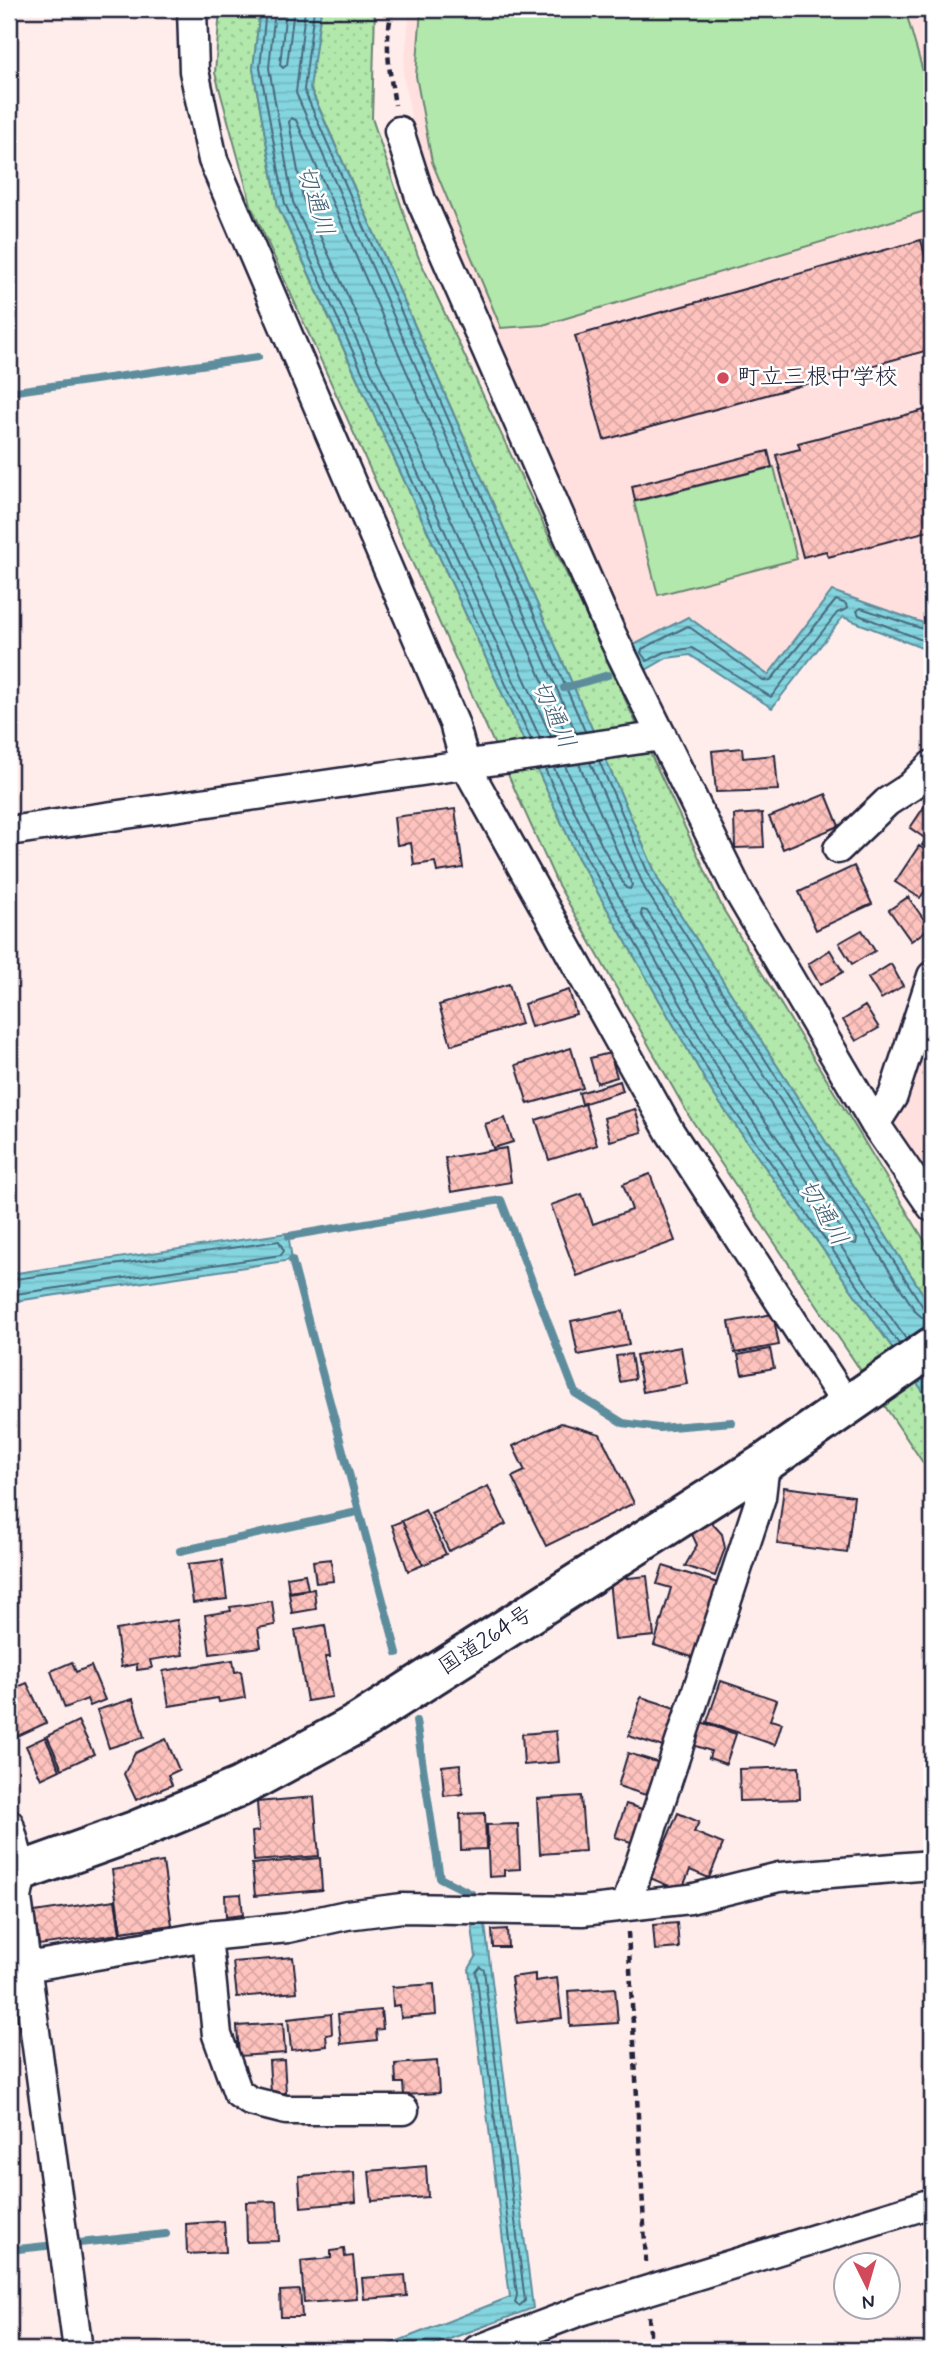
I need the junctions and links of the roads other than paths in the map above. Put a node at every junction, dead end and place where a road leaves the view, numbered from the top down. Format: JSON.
{"nodes":[{"id":1,"x":192,"y":9,"type":"edge"},
{"id":2,"x":399,"y":131,"type":"road end"},
{"id":3,"x":656,"y":737,"type":"junction"},
{"id":4,"x":472,"y":765,"type":"junction"},
{"id":5,"x":932,"y":765,"type":"edge"},
{"id":6,"x":9,"y":831,"type":"edge"},
{"id":7,"x":838,"y":849,"type":"dead end"},
{"id":8,"x":932,"y":976,"type":"edge"},
{"id":9,"x":875,"y":1124,"type":"junction"},
{"id":10,"x":932,"y":1208,"type":"edge"},
{"id":11,"x":932,"y":1348,"type":"edge"},
{"id":12,"x":847,"y":1405,"type":"junction"},
{"id":13,"x":765,"y":1463,"type":"junction"},
{"id":14,"x":9,"y":1824,"type":"edge"},
{"id":15,"x":932,"y":1865,"type":"edge"},
{"id":16,"x":16,"y":1874,"type":"edge"},
{"id":17,"x":626,"y":1906,"type":"junction"},
{"id":18,"x":207,"y":1936,"type":"junction"},
{"id":19,"x":18,"y":1969,"type":"edge"},
{"id":20,"x":404,"y":2110,"type":"dead end"},
{"id":21,"x":932,"y":2203,"type":"edge"},
{"id":22,"x":78,"y":2350,"type":"edge"},
{"id":23,"x":477,"y":2350,"type":"edge"}],
"edges":[{"from":1,"to":4,"type":"street"},
{"from":2,"to":3,"type":"street"},
{"from":3,"to":4,"type":"street"},
{"from":3,"to":9,"type":"street"},
{"from":4,"to":6,"type":"street"},
{"from":4,"to":12,"type":"street"},
{"from":5,"to":7,"type":"street"},
{"from":8,"to":9,"type":"street"},
{"from":9,"to":10,"type":"street"},
{"from":11,"to":12,"type":"highway","name":"国道264号"},
{"from":12,"to":13,"type":"highway","name":"国道264号"},
{"from":13,"to":16,"type":"highway","name":"国道264号"},
{"from":13,"to":17,"type":"street"},
{"from":14,"to":16,"type":"street"},
{"from":15,"to":17,"type":"street"},
{"from":16,"to":19,"type":"street"},
{"from":17,"to":18,"type":"street"},
{"from":18,"to":19,"type":"street"},
{"from":18,"to":20,"type":"street"},
{"from":19,"to":22,"type":"street"},
{"from":21,"to":23,"type":"street"}]}
